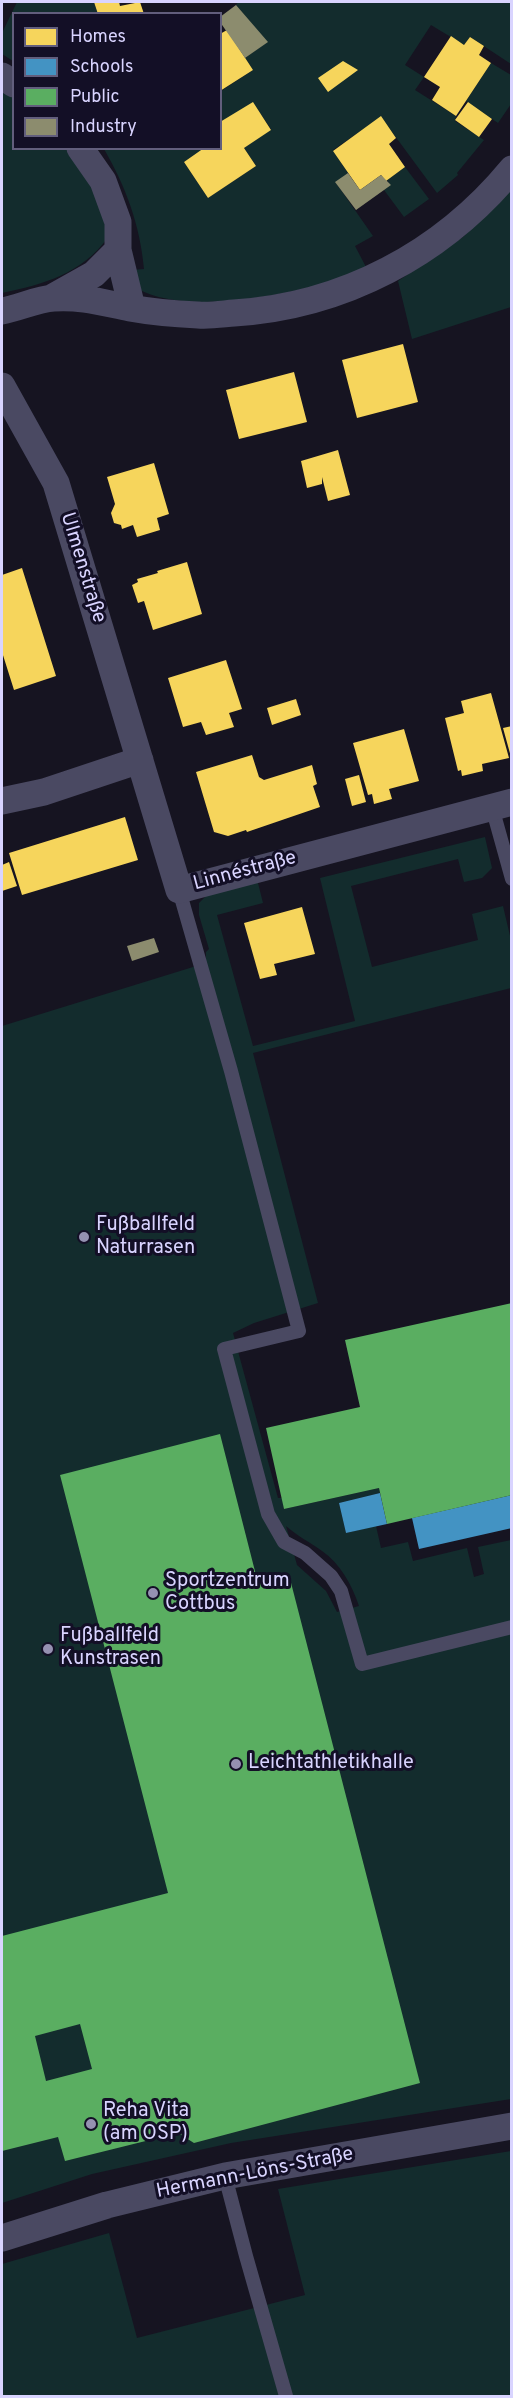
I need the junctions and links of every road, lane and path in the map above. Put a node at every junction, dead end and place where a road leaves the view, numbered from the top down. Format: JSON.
{"nodes":[{"id":1,"x":81,"y":150,"type":"edge"},
{"id":2,"x":512,"y":169,"type":"edge"},
{"id":3,"x":118,"y":250,"type":"junction"},
{"id":4,"x":52,"y":297,"type":"junction"},
{"id":5,"x":132,"y":308,"type":"junction"},
{"id":6,"x":2,"y":311,"type":"edge"},
{"id":7,"x":2,"y":386,"type":"edge"},
{"id":8,"x":140,"y":760,"type":"junction"},
{"id":9,"x":2,"y":801,"type":"edge"},
{"id":10,"x":502,"y":804,"type":"edge"},
{"id":11,"x":512,"y":879,"type":"edge"},
{"id":12,"x":180,"y":890,"type":"junction"},
{"id":13,"x":512,"y":1627,"type":"edge"},
{"id":14,"x":512,"y":2126,"type":"edge"},
{"id":15,"x":225,"y":2176,"type":"junction"},
{"id":16,"x":2,"y":2238,"type":"edge"},
{"id":17,"x":286,"y":2397,"type":"edge"}],
"edges":[{"from":1,"to":3,"type":"street"},
{"from":2,"to":5,"type":"street"},
{"from":3,"to":4,"type":"street"},
{"from":3,"to":5,"type":"street"},
{"from":4,"to":5,"type":"street"},
{"from":4,"to":6,"type":"street"},
{"from":7,"to":8,"type":"street","name":"Ulmenstraße"},
{"from":8,"to":9,"type":"street"},
{"from":8,"to":12,"type":"street","name":"Linnéstraße"},
{"from":10,"to":11,"type":"lane"},
{"from":10,"to":12,"type":"street","name":"Linnéstraße"},
{"from":12,"to":13,"type":"lane"},
{"from":14,"to":15,"type":"street","name":"Hermann-Löns-Straße"},
{"from":15,"to":16,"type":"street","name":"Hermann-Löns-Straße"},
{"from":15,"to":17,"type":"lane"}]}
